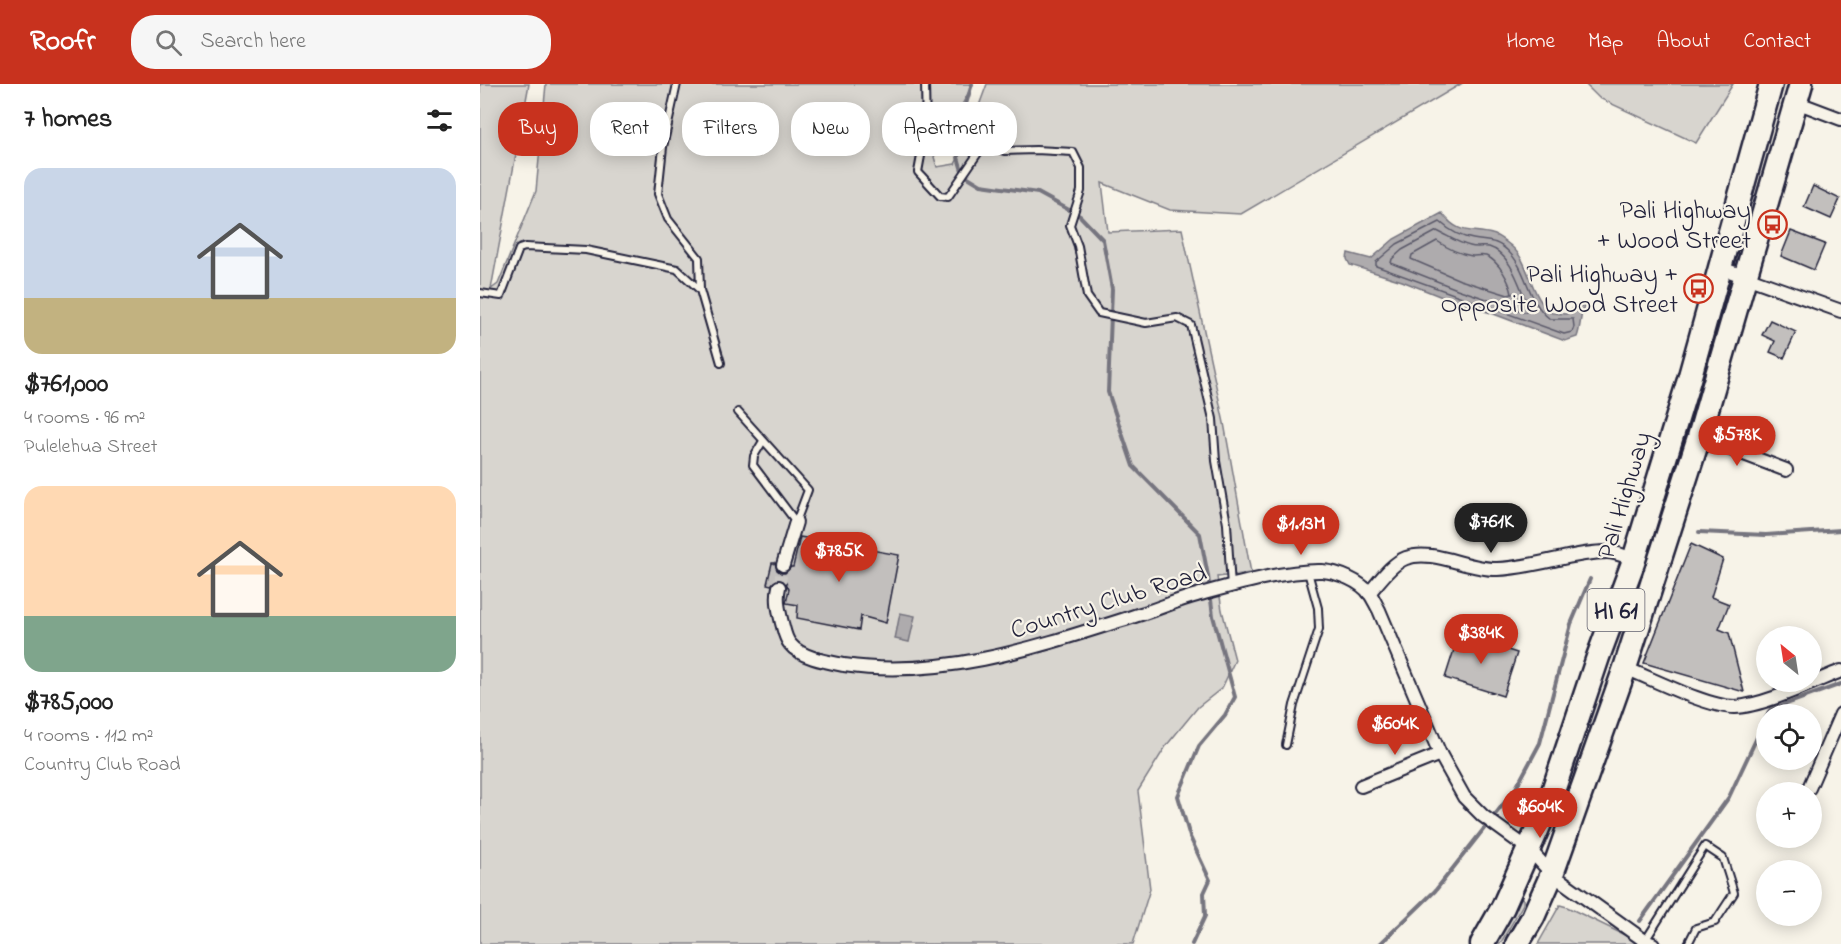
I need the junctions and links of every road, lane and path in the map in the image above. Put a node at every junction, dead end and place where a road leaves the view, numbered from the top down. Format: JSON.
{"nodes":[{"id":1,"x":677,"y":84,"type":"edge"},
{"id":2,"x":926,"y":84,"type":"edge"},
{"id":3,"x":1771,"y":84,"type":"edge"},
{"id":4,"x":1802,"y":90,"type":"edge"},
{"id":5,"x":1841,"y":119,"type":"edge"},
{"id":6,"x":1721,"y":268,"type":"junction"},
{"id":7,"x":1747,"y":276,"type":"junction"},
{"id":8,"x":700,"y":290,"type":"junction"},
{"id":9,"x":480,"y":293,"type":"edge"},
{"id":10,"x":1841,"y":311,"type":"edge"},
{"id":11,"x":721,"y":363,"type":"dead end"},
{"id":12,"x":738,"y":412,"type":"dead end"},
{"id":13,"x":1699,"y":437,"type":"junction"},
{"id":14,"x":763,"y":441,"type":"junction"},
{"id":15,"x":1786,"y":470,"type":"dead end"},
{"id":16,"x":796,"y":522,"type":"junction"},
{"id":17,"x":1634,"y":561,"type":"junction"},
{"id":18,"x":783,"y":565,"type":"tunnel mouth"},
{"id":19,"x":1308,"y":572,"type":"junction"},
{"id":20,"x":779,"y":587,"type":"tunnel mouth"},
{"id":21,"x":1227,"y":588,"type":"junction"},
{"id":22,"x":1369,"y":593,"type":"junction"},
{"id":23,"x":1625,"y":668,"type":"junction"},
{"id":24,"x":1841,"y":671,"type":"edge"},
{"id":25,"x":1841,"y":714,"type":"edge"},
{"id":26,"x":1571,"y":739,"type":"junction"},
{"id":27,"x":1286,"y":746,"type":"dead end"},
{"id":28,"x":1440,"y":754,"type":"junction"},
{"id":29,"x":1812,"y":782,"type":"edge"},
{"id":30,"x":1361,"y":786,"type":"dead end"},
{"id":31,"x":1530,"y":850,"type":"junction"},
{"id":32,"x":1552,"y":874,"type":"junction"},
{"id":33,"x":1647,"y":943,"type":"edge"},
{"id":34,"x":1482,"y":944,"type":"edge"},
{"id":35,"x":1517,"y":944,"type":"edge"},
{"id":36,"x":1688,"y":944,"type":"edge"}],
"edges":[{"from":1,"to":8,"type":"lane"},
{"from":2,"to":21,"type":"lane"},
{"from":3,"to":6,"type":"highway","name":"Pali Highway","number":"HI 61"},
{"from":4,"to":5,"type":"street"},
{"from":4,"to":7,"type":"highway","number":"HI 61"},
{"from":6,"to":7,"type":"street"},
{"from":6,"to":17,"type":"highway","name":"Pali Highway","number":"HI 61"},
{"from":7,"to":10,"type":"street"},
{"from":7,"to":13,"type":"highway","number":"HI 61"},
{"from":8,"to":9,"type":"lane"},
{"from":8,"to":11,"type":"lane"},
{"from":12,"to":14,"type":"lane"},
{"from":13,"to":15,"type":"street"},
{"from":13,"to":23,"type":"highway","number":"HI 61"},
{"from":14,"to":16,"type":"lane"},
{"from":14,"to":16,"type":"lane"},
{"from":16,"to":18,"type":"street"},
{"from":17,"to":22,"type":"street"},
{"from":17,"to":23,"type":"highway"},
{"from":17,"to":26,"type":"highway","name":"Pali Highway","number":"HI 61"},
{"from":19,"to":21,"type":"street","name":"Country Club Road"},
{"from":19,"to":22,"type":"street","name":"Country Club Road"},
{"from":19,"to":27,"type":"lane"},
{"from":20,"to":21,"type":"street","name":"Country Club Road"},
{"from":22,"to":28,"type":"street","name":"Country Club Road"},
{"from":23,"to":24,"type":"street"},
{"from":23,"to":26,"type":"highway"},
{"from":23,"to":32,"type":"highway","number":"HI 61"},
{"from":25,"to":29,"type":"street"},
{"from":26,"to":31,"type":"highway","name":"Pali Highway","number":"HI 61"},
{"from":28,"to":30,"type":"street"},
{"from":28,"to":31,"type":"street","name":"Country Club Road"},
{"from":31,"to":32,"type":"street","name":"Country Club Road"},
{"from":31,"to":34,"type":"highway","name":"Pali Highway","number":"HI 61"},
{"from":32,"to":33,"type":"street","name":"Country Club Road"},
{"from":32,"to":35,"type":"highway","number":"HI 61"},
{"from":33,"to":36,"type":"lane"}]}
